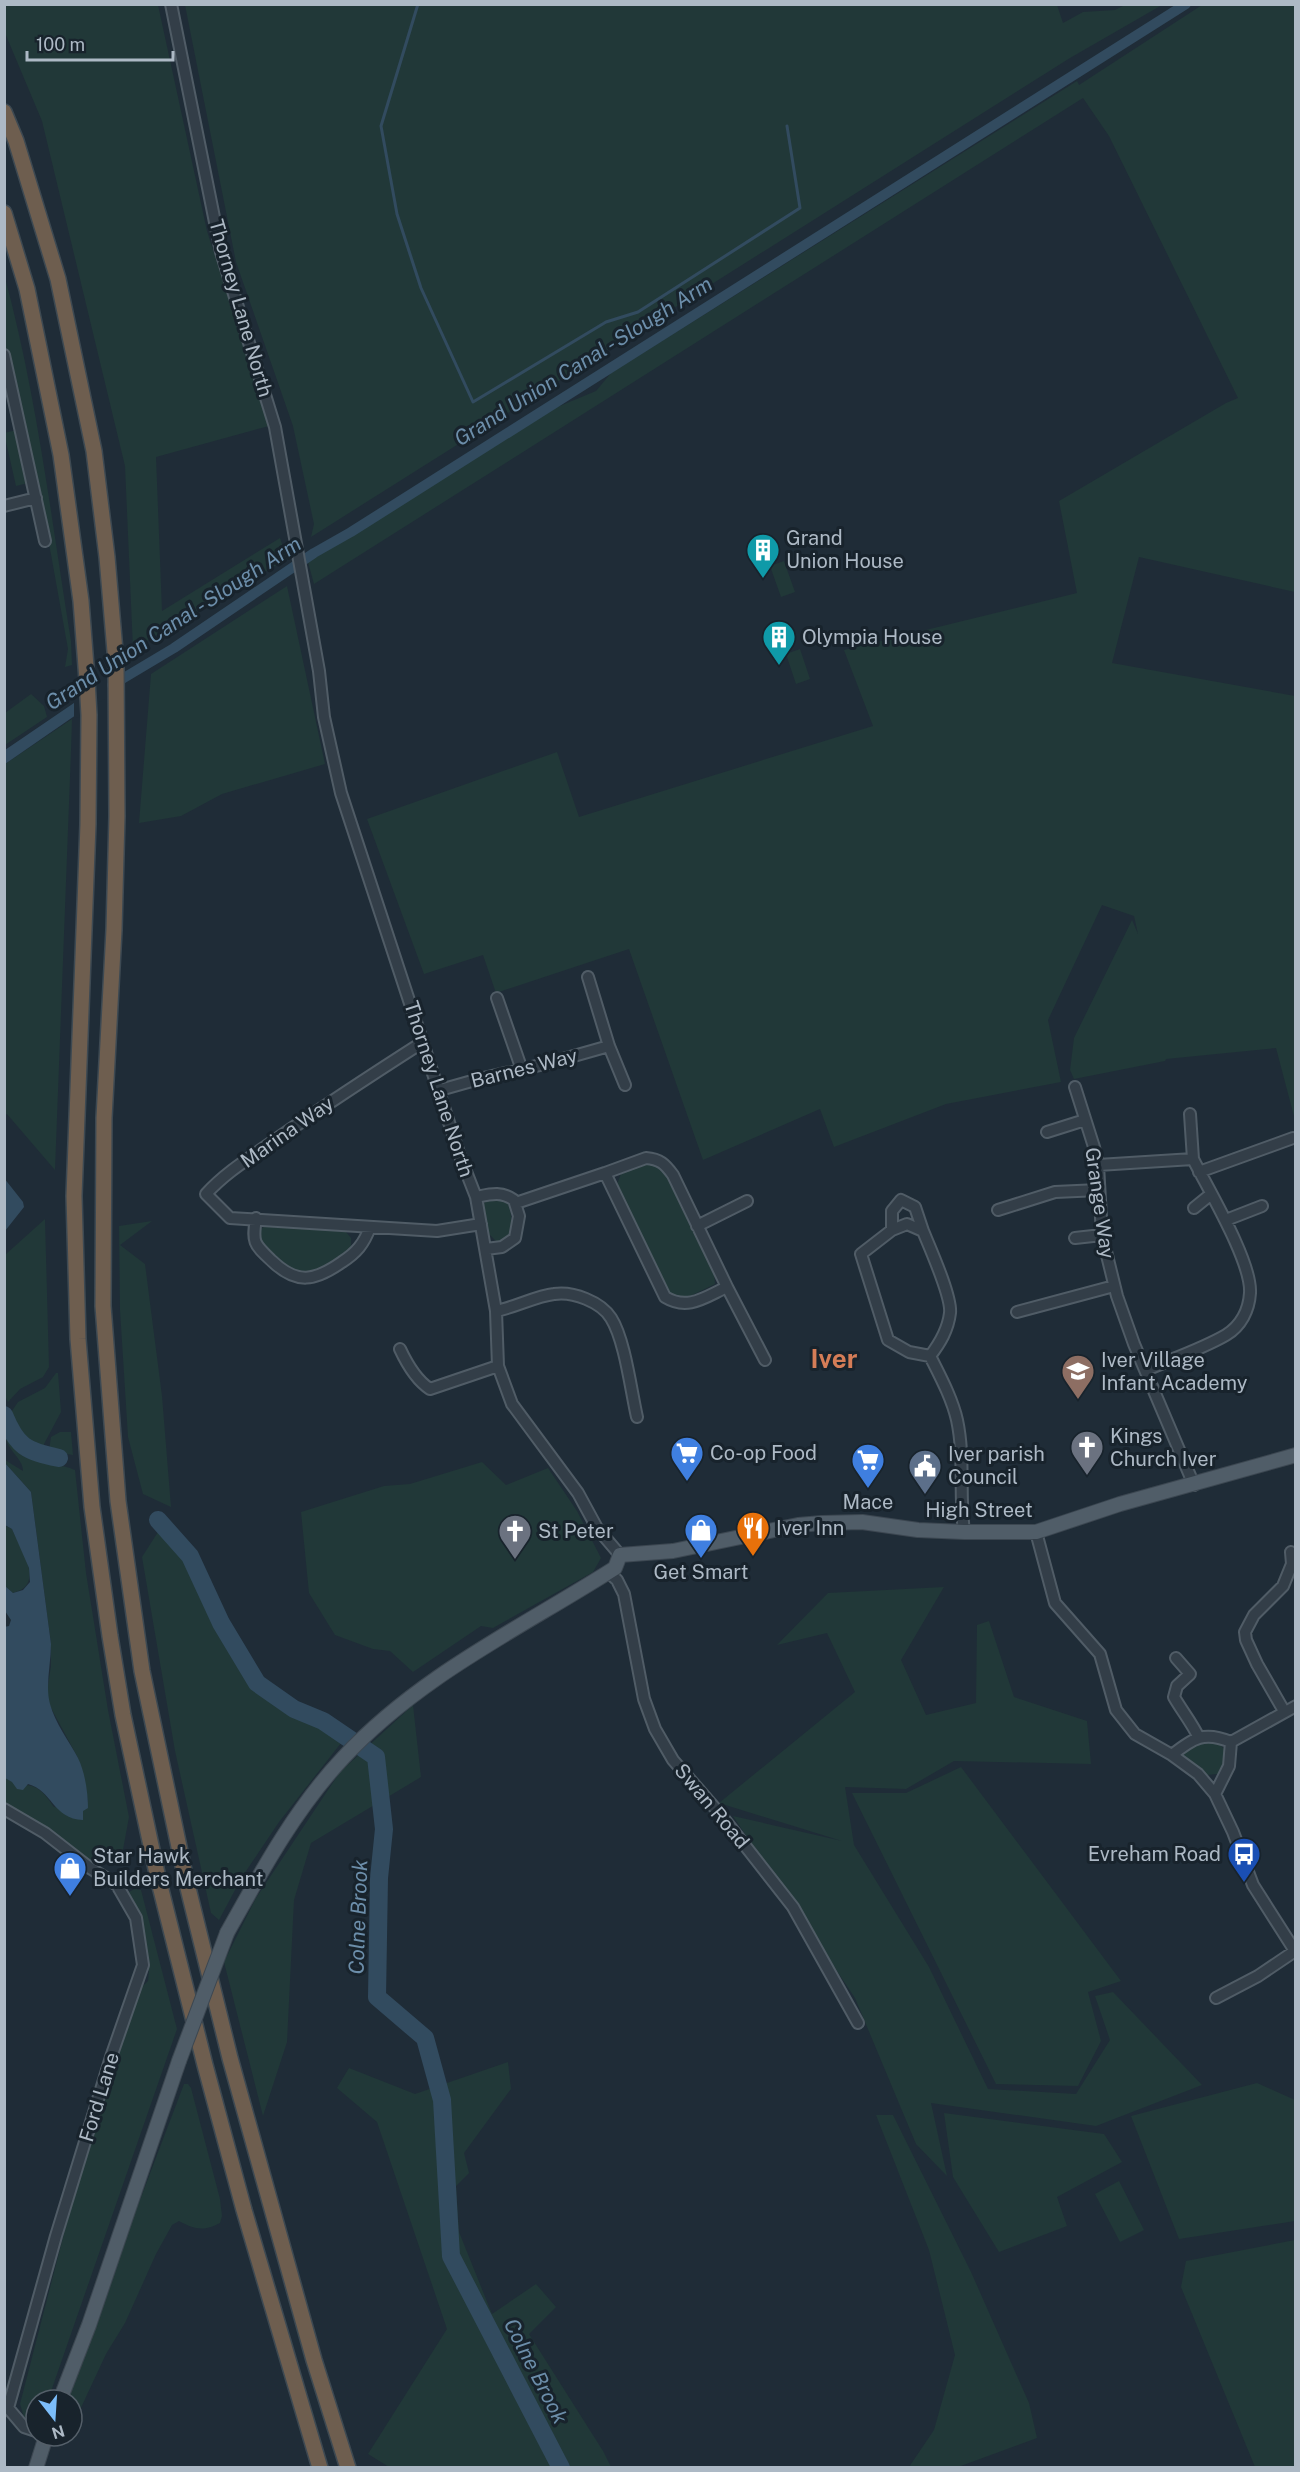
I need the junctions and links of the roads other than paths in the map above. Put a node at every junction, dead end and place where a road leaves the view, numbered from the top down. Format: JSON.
{"nodes":[{"id":1,"x":171,"y":4,"type":"edge"},
{"id":2,"x":4,"y":112,"type":"edge"},
{"id":3,"x":4,"y":213,"type":"edge"},
{"id":4,"x":4,"y":355,"type":"edge"},
{"id":5,"x":36,"y":498,"type":"junction"},
{"id":6,"x":4,"y":506,"type":"edge"},
{"id":7,"x":45,"y":542,"type":"dead end"},
{"id":8,"x":588,"y":977,"type":"dead end"},
{"id":9,"x":497,"y":998,"type":"dead end"},
{"id":10,"x":423,"y":1042,"type":"junction"},
{"id":11,"x":609,"y":1046,"type":"junction"},
{"id":12,"x":522,"y":1070,"type":"junction"},
{"id":13,"x":625,"y":1085,"type":"dead end"},
{"id":14,"x":1075,"y":1087,"type":"dead end"},
{"id":15,"x":440,"y":1090,"type":"junction"},
{"id":16,"x":1190,"y":1114,"type":"dead end"},
{"id":17,"x":1085,"y":1119,"type":"junction"},
{"id":18,"x":1047,"y":1131,"type":"dead end"},
{"id":19,"x":1293,"y":1138,"type":"dead end"},
{"id":20,"x":1193,"y":1159,"type":"junction"},
{"id":21,"x":1098,"y":1166,"type":"junction"},
{"id":22,"x":1199,"y":1172,"type":"junction"},
{"id":23,"x":605,"y":1173,"type":"junction"},
{"id":24,"x":1099,"y":1190,"type":"junction"},
{"id":25,"x":1210,"y":1195,"type":"junction"},
{"id":26,"x":476,"y":1197,"type":"junction"},
{"id":27,"x":747,"y":1201,"type":"dead end"},
{"id":28,"x":516,"y":1203,"type":"junction"},
{"id":29,"x":1262,"y":1206,"type":"dead end"},
{"id":30,"x":1194,"y":1208,"type":"dead end"},
{"id":31,"x":998,"y":1210,"type":"dead end"},
{"id":32,"x":256,"y":1218,"type":"junction"},
{"id":33,"x":1226,"y":1221,"type":"junction"},
{"id":34,"x":481,"y":1224,"type":"junction"},
{"id":35,"x":697,"y":1226,"type":"junction"},
{"id":36,"x":370,"y":1227,"type":"junction"},
{"id":37,"x":892,"y":1230,"type":"junction"},
{"id":38,"x":923,"y":1231,"type":"junction"},
{"id":39,"x":1102,"y":1236,"type":"junction"},
{"id":40,"x":1074,"y":1238,"type":"dead end"},
{"id":41,"x":486,"y":1249,"type":"junction"},
{"id":42,"x":1114,"y":1286,"type":"junction"},
{"id":43,"x":727,"y":1287,"type":"junction"},
{"id":44,"x":496,"y":1311,"type":"junction"},
{"id":45,"x":1017,"y":1312,"type":"dead end"},
{"id":46,"x":400,"y":1349,"type":"dead end"},
{"id":47,"x":930,"y":1356,"type":"junction"},
{"id":48,"x":765,"y":1360,"type":"dead end"},
{"id":49,"x":498,"y":1366,"type":"junction"},
{"id":50,"x":1146,"y":1370,"type":"junction"},
{"id":51,"x":637,"y":1417,"type":"dead end"},
{"id":52,"x":1296,"y":1455,"type":"edge"},
{"id":53,"x":1194,"y":1485,"type":"junction"},
{"id":54,"x":964,"y":1532,"type":"junction"},
{"id":55,"x":1036,"y":1532,"type":"junction"},
{"id":56,"x":1291,"y":1552,"type":"dead end"},
{"id":57,"x":620,"y":1555,"type":"junction"},
{"id":58,"x":608,"y":1572,"type":"junction"},
{"id":59,"x":1176,"y":1658,"type":"dead end"},
{"id":60,"x":1296,"y":1706,"type":"edge"},
{"id":61,"x":1284,"y":1711,"type":"junction"},
{"id":62,"x":1199,"y":1738,"type":"junction"},
{"id":63,"x":1231,"y":1742,"type":"junction"},
{"id":64,"x":1172,"y":1755,"type":"junction"},
{"id":65,"x":1215,"y":1794,"type":"junction"},
{"id":66,"x":4,"y":1809,"type":"edge"},
{"id":67,"x":1296,"y":1951,"type":"edge"},
{"id":68,"x":1216,"y":1998,"type":"dead end"},
{"id":69,"x":858,"y":2023,"type":"dead end"},
{"id":70,"x":65,"y":2388,"type":"edge"},
{"id":71,"x":24,"y":2427,"type":"edge"},
{"id":72,"x":42,"y":2448,"type":"edge"},
{"id":73,"x":36,"y":2468,"type":"edge"},
{"id":74,"x":320,"y":2468,"type":"edge"},
{"id":75,"x":348,"y":2468,"type":"edge"}],
"edges":[{"from":1,"to":10,"type":"street","name":"Thorney Lane North"},
{"from":2,"to":75,"type":"highway"},
{"from":3,"to":74,"type":"highway"},
{"from":4,"to":5,"type":"street"},
{"from":5,"to":6,"type":"street"},
{"from":5,"to":7,"type":"street"},
{"from":8,"to":11,"type":"street"},
{"from":9,"to":12,"type":"street"},
{"from":10,"to":15,"type":"street","name":"Thorney Lane North"},
{"from":10,"to":32,"type":"street","name":"Marina Way"},
{"from":11,"to":12,"type":"street","name":"Barnes Way"},
{"from":11,"to":13,"type":"street"},
{"from":12,"to":15,"type":"street","name":"Barnes Way"},
{"from":14,"to":17,"type":"street","name":"Grange Way"},
{"from":15,"to":26,"type":"street","name":"Thorney Lane North"},
{"from":16,"to":20,"type":"street"},
{"from":17,"to":18,"type":"street"},
{"from":17,"to":21,"type":"street","name":"Grange Way"},
{"from":19,"to":22,"type":"street"},
{"from":20,"to":21,"type":"street"},
{"from":20,"to":22,"type":"street"},
{"from":21,"to":24,"type":"street","name":"Grange Way"},
{"from":22,"to":25,"type":"street"},
{"from":23,"to":28,"type":"street"},
{"from":23,"to":35,"type":"street"},
{"from":23,"to":43,"type":"street"},
{"from":24,"to":31,"type":"street"},
{"from":24,"to":39,"type":"street","name":"Grange Way"},
{"from":25,"to":30,"type":"street"},
{"from":25,"to":33,"type":"street"},
{"from":26,"to":28,"type":"street"},
{"from":26,"to":34,"type":"street","name":"Thorney Lane North"},
{"from":27,"to":35,"type":"street"},
{"from":28,"to":41,"type":"street"},
{"from":29,"to":33,"type":"street"},
{"from":32,"to":36,"type":"street"},
{"from":32,"to":36,"type":"street"},
{"from":33,"to":50,"type":"street"},
{"from":34,"to":36,"type":"street"},
{"from":34,"to":41,"type":"street","name":"Thorney Lane North"},
{"from":35,"to":43,"type":"street"},
{"from":37,"to":38,"type":"street"},
{"from":37,"to":38,"type":"street"},
{"from":37,"to":47,"type":"street"},
{"from":38,"to":47,"type":"street"},
{"from":39,"to":40,"type":"street"},
{"from":39,"to":42,"type":"street","name":"Grange Way"},
{"from":41,"to":44,"type":"street","name":"Thorney Lane North"},
{"from":42,"to":45,"type":"street"},
{"from":42,"to":50,"type":"street","name":"Grange Way"},
{"from":43,"to":48,"type":"street"},
{"from":44,"to":49,"type":"street","name":"Thorney Lane North"},
{"from":44,"to":51,"type":"street"},
{"from":46,"to":49,"type":"street"},
{"from":47,"to":54,"type":"street"},
{"from":49,"to":57,"type":"street","name":"Thorney Lane North"},
{"from":50,"to":53,"type":"street","name":"Grange Way"},
{"from":52,"to":53,"type":"main road","name":"High Street"},
{"from":53,"to":55,"type":"main road","name":"High Street"},
{"from":54,"to":55,"type":"main road","name":"High Street"},
{"from":54,"to":57,"type":"main road","name":"High Street"},
{"from":55,"to":64,"type":"street"},
{"from":56,"to":61,"type":"street"},
{"from":57,"to":58,"type":"main road"},
{"from":58,"to":69,"type":"street","name":"Swan Road"},
{"from":58,"to":70,"type":"main road","bridge":true},
{"from":59,"to":62,"type":"street"},
{"from":60,"to":61,"type":"street"},
{"from":61,"to":63,"type":"street"},
{"from":62,"to":63,"type":"street"},
{"from":62,"to":64,"type":"street"},
{"from":63,"to":65,"type":"street"},
{"from":64,"to":65,"type":"street"},
{"from":65,"to":67,"type":"street"},
{"from":66,"to":71,"type":"street","name":"Ford Lane"},
{"from":67,"to":68,"type":"street"},
{"from":72,"to":73,"type":"main road"}]}
